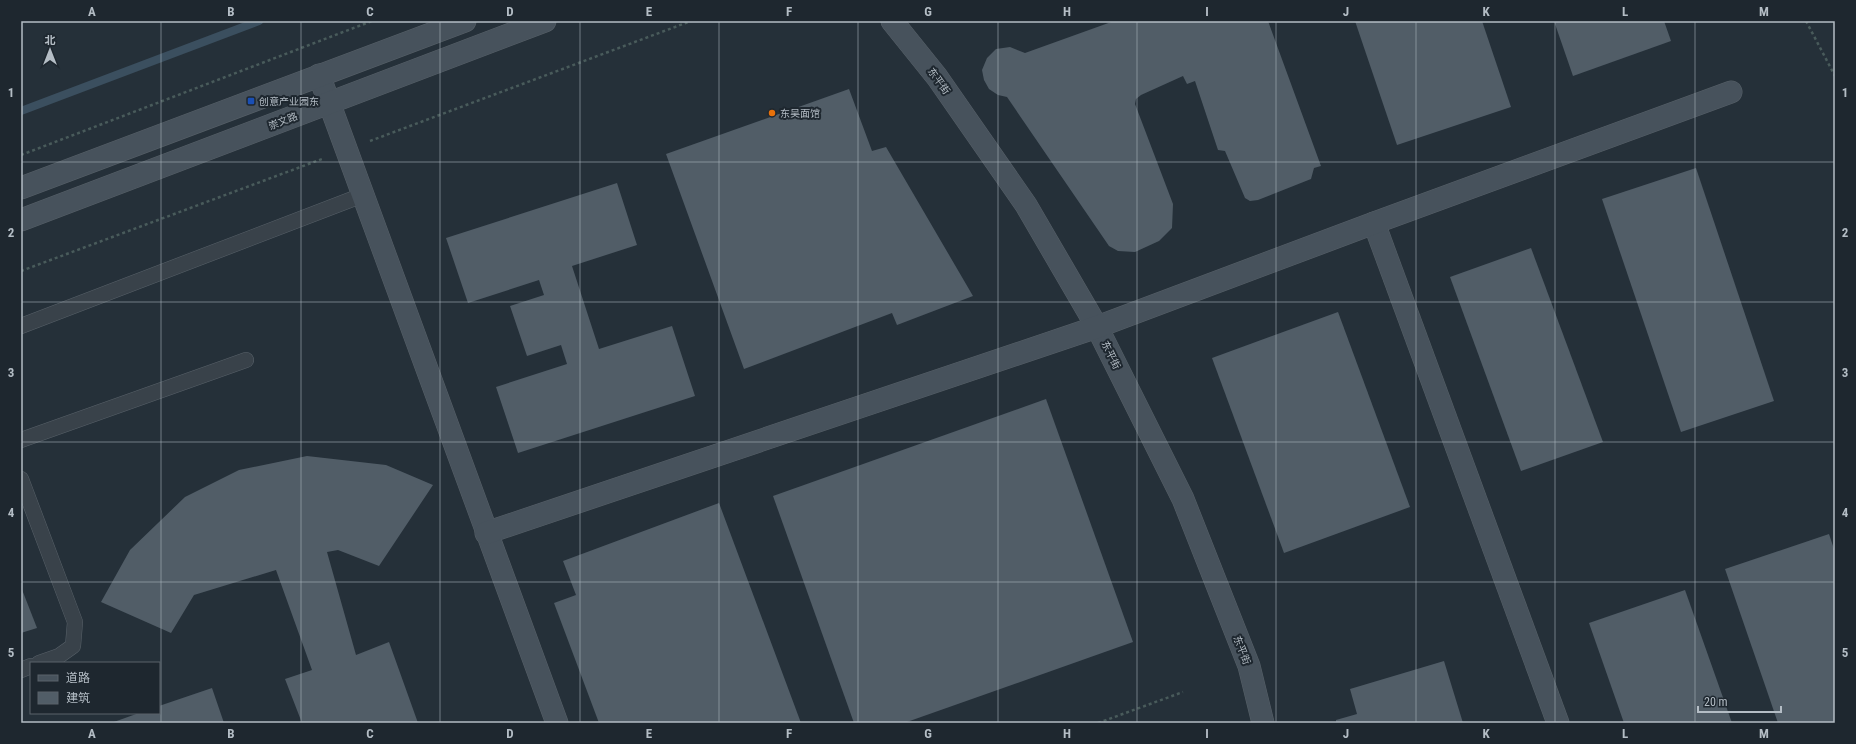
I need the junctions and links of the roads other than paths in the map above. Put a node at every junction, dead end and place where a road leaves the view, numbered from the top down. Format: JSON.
{"nodes":[{"id":1,"x":465,"y":21,"type":"edge"},
{"id":2,"x":545,"y":21,"type":"edge"},
{"id":3,"x":892,"y":21,"type":"edge"},
{"id":4,"x":320,"y":76,"type":"junction"},
{"id":5,"x":1731,"y":92,"type":"dead end"},
{"id":6,"x":331,"y":103,"type":"junction"},
{"id":7,"x":21,"y":188,"type":"edge"},
{"id":8,"x":363,"y":195,"type":"junction"},
{"id":9,"x":21,"y":220,"type":"edge"},
{"id":10,"x":1374,"y":223,"type":"junction"},
{"id":11,"x":21,"y":326,"type":"edge"},
{"id":12,"x":1098,"y":327,"type":"junction"},
{"id":13,"x":246,"y":360,"type":"dead end"},
{"id":14,"x":21,"y":440,"type":"edge"},
{"id":15,"x":21,"y":479,"type":"edge"},
{"id":16,"x":486,"y":533,"type":"junction"},
{"id":17,"x":42,"y":662,"type":"edge"},
{"id":18,"x":557,"y":723,"type":"edge"},
{"id":19,"x":1263,"y":723,"type":"edge"},
{"id":20,"x":1558,"y":723,"type":"edge"}],
"edges":[{"from":1,"to":4,"type":"street"},
{"from":2,"to":6,"type":"street","name":"崇文路"},
{"from":3,"to":12,"type":"street","name":"东平街"},
{"from":4,"to":6,"type":"street"},
{"from":4,"to":7,"type":"street"},
{"from":5,"to":10,"type":"street"},
{"from":6,"to":8,"type":"street"},
{"from":6,"to":9,"type":"street","name":"崇文路"},
{"from":8,"to":11,"type":"lane"},
{"from":8,"to":16,"type":"street"},
{"from":10,"to":12,"type":"street"},
{"from":10,"to":20,"type":"street"},
{"from":12,"to":16,"type":"street"},
{"from":12,"to":19,"type":"street","name":"东平街"},
{"from":13,"to":14,"type":"lane"},
{"from":15,"to":17,"type":"lane"},
{"from":16,"to":18,"type":"street"}]}
